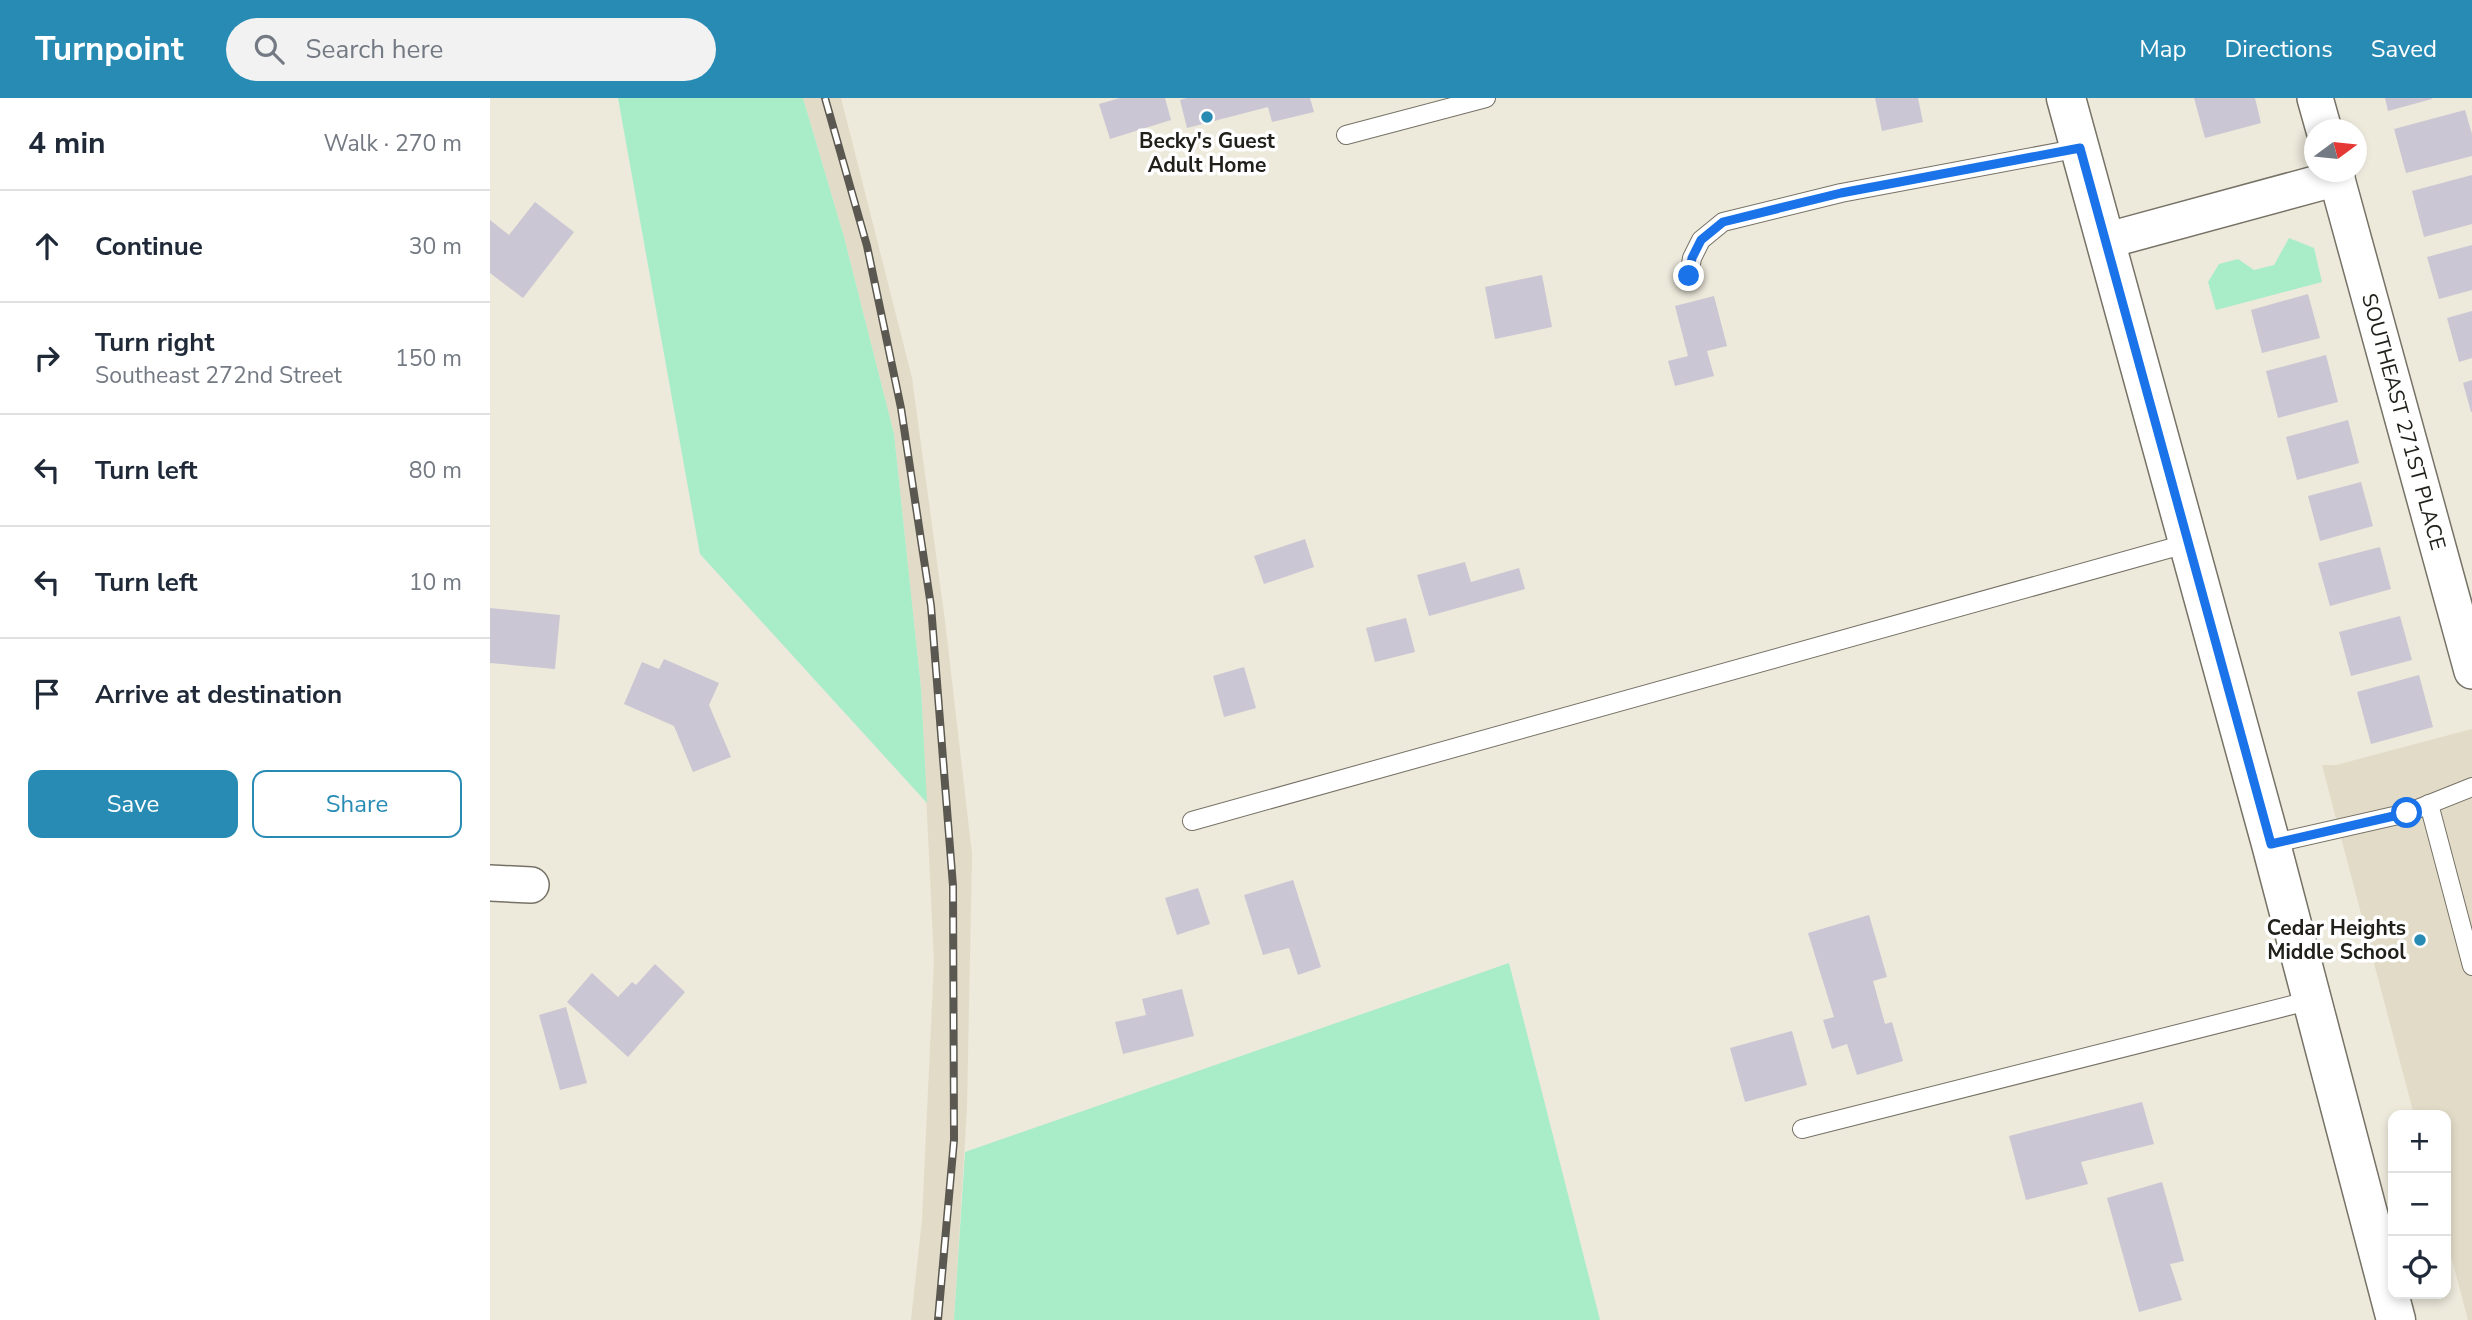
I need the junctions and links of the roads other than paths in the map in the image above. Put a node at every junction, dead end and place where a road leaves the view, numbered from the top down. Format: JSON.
{"nodes":[{"id":1,"x":1486,"y":98,"type":"edge"},
{"id":2,"x":2066,"y":98,"type":"edge"},
{"id":3,"x":2315,"y":98,"type":"edge"},
{"id":4,"x":2321,"y":119,"type":"edge"},
{"id":5,"x":1346,"y":135,"type":"dead end"},
{"id":6,"x":2080,"y":148,"type":"junction"},
{"id":7,"x":2312,"y":182,"type":"edge"},
{"id":8,"x":2338,"y":182,"type":"edge"},
{"id":9,"x":2105,"y":241,"type":"junction"},
{"id":10,"x":1689,"y":276,"type":"dead end"},
{"id":11,"x":2189,"y":543,"type":"junction"},
{"id":12,"x":2458,"y":566,"type":"edge"},
{"id":13,"x":2472,"y":671,"type":"edge"},
{"id":14,"x":2472,"y":787,"type":"edge"},
{"id":15,"x":2428,"y":804,"type":"junction"},
{"id":16,"x":1192,"y":821,"type":"dead end"},
{"id":17,"x":2271,"y":844,"type":"junction"},
{"id":18,"x":490,"y":883,"type":"edge"},
{"id":19,"x":531,"y":885,"type":"dead end"},
{"id":20,"x":2472,"y":966,"type":"edge"},
{"id":21,"x":2312,"y":1000,"type":"junction"},
{"id":22,"x":1802,"y":1129,"type":"dead end"},
{"id":23,"x":2396,"y":1320,"type":"edge"}],
"edges":[{"from":1,"to":5,"type":"lane"},
{"from":2,"to":6,"type":"main road"},
{"from":3,"to":4,"type":"street"},
{"from":6,"to":9,"type":"main road"},
{"from":6,"to":10,"type":"lane"},
{"from":7,"to":9,"type":"street"},
{"from":8,"to":12,"type":"street","name":"SOUTHEAST 271ST PLACE"},
{"from":9,"to":11,"type":"main road"},
{"from":11,"to":16,"type":"lane"},
{"from":11,"to":17,"type":"main road"},
{"from":12,"to":13,"type":"street","name":"SOUTHEAST 271ST PLACE"},
{"from":14,"to":15,"type":"lane"},
{"from":15,"to":17,"type":"lane"},
{"from":15,"to":20,"type":"lane"},
{"from":17,"to":21,"type":"main road"},
{"from":18,"to":19,"type":"street"},
{"from":21,"to":22,"type":"lane"},
{"from":21,"to":23,"type":"main road"}]}
